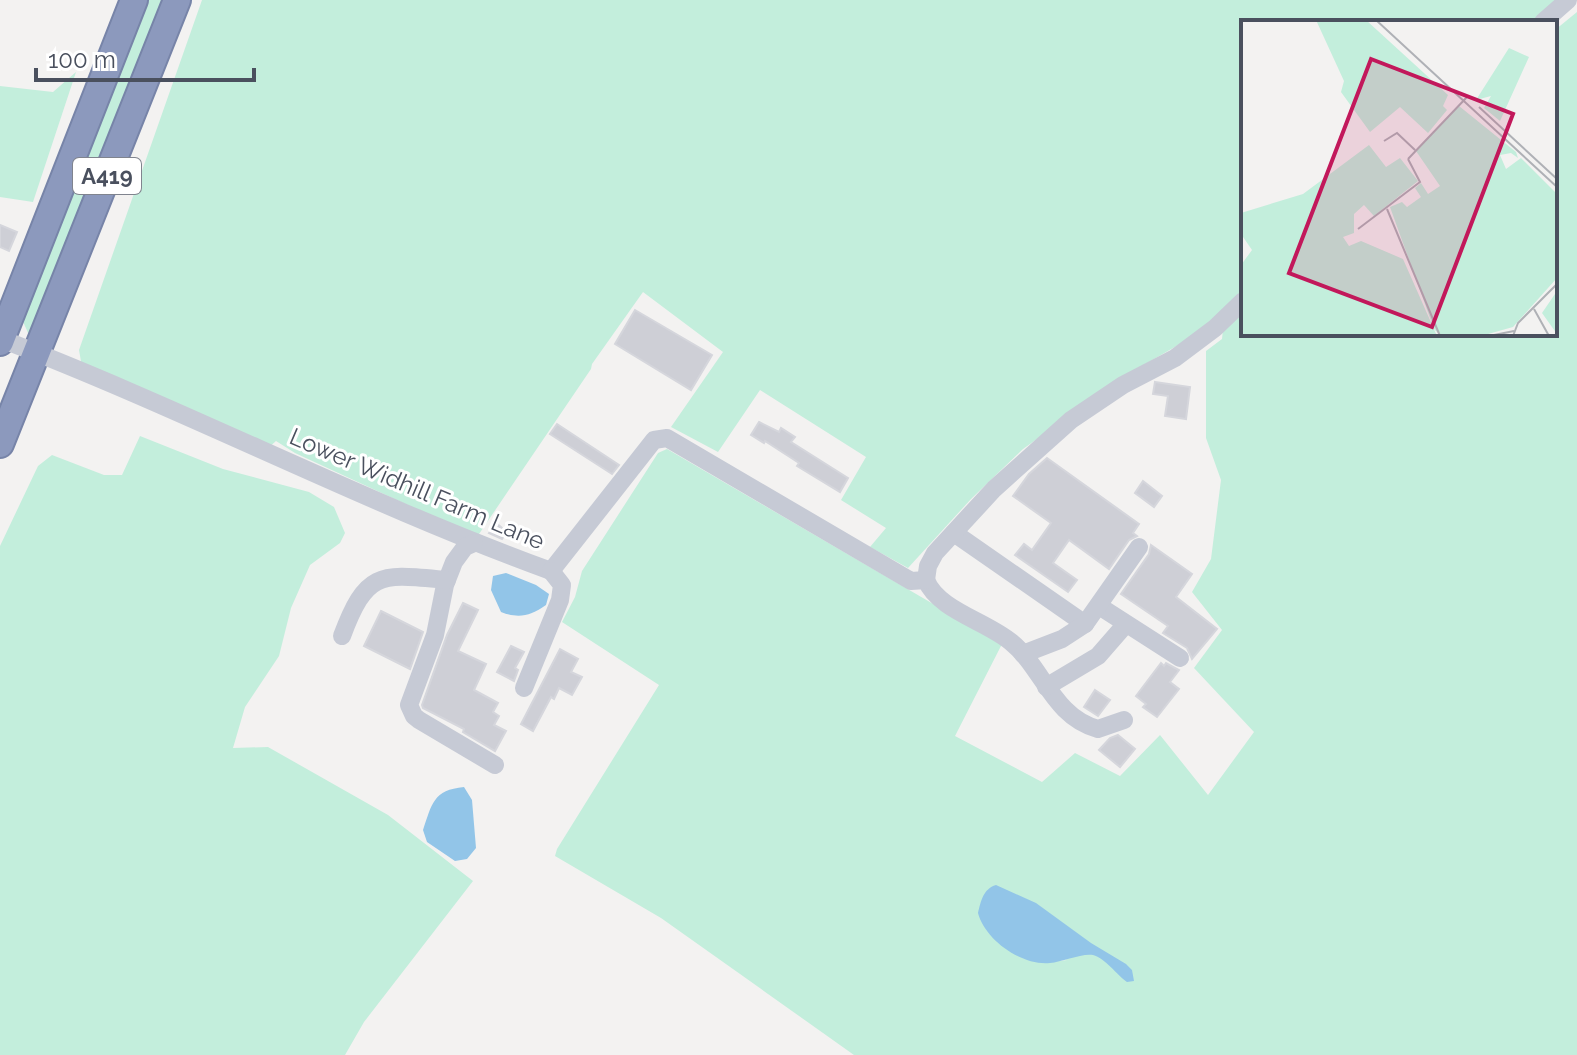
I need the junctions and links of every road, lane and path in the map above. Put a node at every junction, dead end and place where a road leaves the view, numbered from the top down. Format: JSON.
{"nodes":[{"id":1,"x":134,"y":0,"type":"edge"},
{"id":2,"x":177,"y":0,"type":"edge"},
{"id":3,"x":1568,"y":0,"type":"edge"},
{"id":4,"x":1545,"y":20,"type":"edge"},
{"id":5,"x":1241,"y":303,"type":"edge"},
{"id":6,"x":0,"y":340,"type":"edge"},
{"id":7,"x":36,"y":353,"type":"junction"},
{"id":8,"x":0,"y":444,"type":"edge"},
{"id":9,"x":954,"y":533,"type":"junction"},
{"id":10,"x":474,"y":543,"type":"junction"},
{"id":11,"x":1139,"y":547,"type":"dead end"},
{"id":12,"x":551,"y":571,"type":"junction"},
{"id":13,"x":447,"y":580,"type":"junction"},
{"id":14,"x":926,"y":580,"type":"junction"},
{"id":15,"x":1099,"y":606,"type":"junction"},
{"id":16,"x":1085,"y":624,"type":"junction"},
{"id":17,"x":1125,"y":625,"type":"junction"},
{"id":18,"x":342,"y":636,"type":"dead end"},
{"id":19,"x":1023,"y":654,"type":"junction"},
{"id":20,"x":1180,"y":658,"type":"dead end"},
{"id":21,"x":1046,"y":687,"type":"junction"},
{"id":22,"x":524,"y":688,"type":"dead end"},
{"id":23,"x":1124,"y":720,"type":"dead end"},
{"id":24,"x":495,"y":765,"type":"dead end"}],
"edges":[{"from":1,"to":6,"type":"highway","number":"A419"},
{"from":2,"to":7,"type":"highway","number":"A419"},
{"from":3,"to":4,"type":"lane"},
{"from":5,"to":9,"type":"lane"},
{"from":6,"to":7,"type":"lane","name":"Lower Widhill Farm Lane"},
{"from":7,"to":8,"type":"highway","number":"A419"},
{"from":7,"to":10,"type":"lane","name":"Lower Widhill Farm Lane"},
{"from":9,"to":14,"type":"lane"},
{"from":9,"to":16,"type":"lane"},
{"from":10,"to":12,"type":"lane","name":"Lower Widhill Farm Lane"},
{"from":10,"to":13,"type":"lane"},
{"from":11,"to":15,"type":"lane"},
{"from":12,"to":14,"type":"lane","name":"Lower Widhill Farm Lane"},
{"from":12,"to":22,"type":"lane"},
{"from":13,"to":18,"type":"lane"},
{"from":13,"to":24,"type":"lane"},
{"from":14,"to":19,"type":"lane","name":"Lower Widhill Farm Lane"},
{"from":15,"to":16,"type":"lane"},
{"from":15,"to":17,"type":"lane"},
{"from":16,"to":19,"type":"lane"},
{"from":17,"to":20,"type":"lane"},
{"from":17,"to":21,"type":"lane"},
{"from":19,"to":21,"type":"lane","name":"Lower Widhill Farm Lane"},
{"from":21,"to":23,"type":"lane","name":"Lower Widhill Farm Lane"}]}
